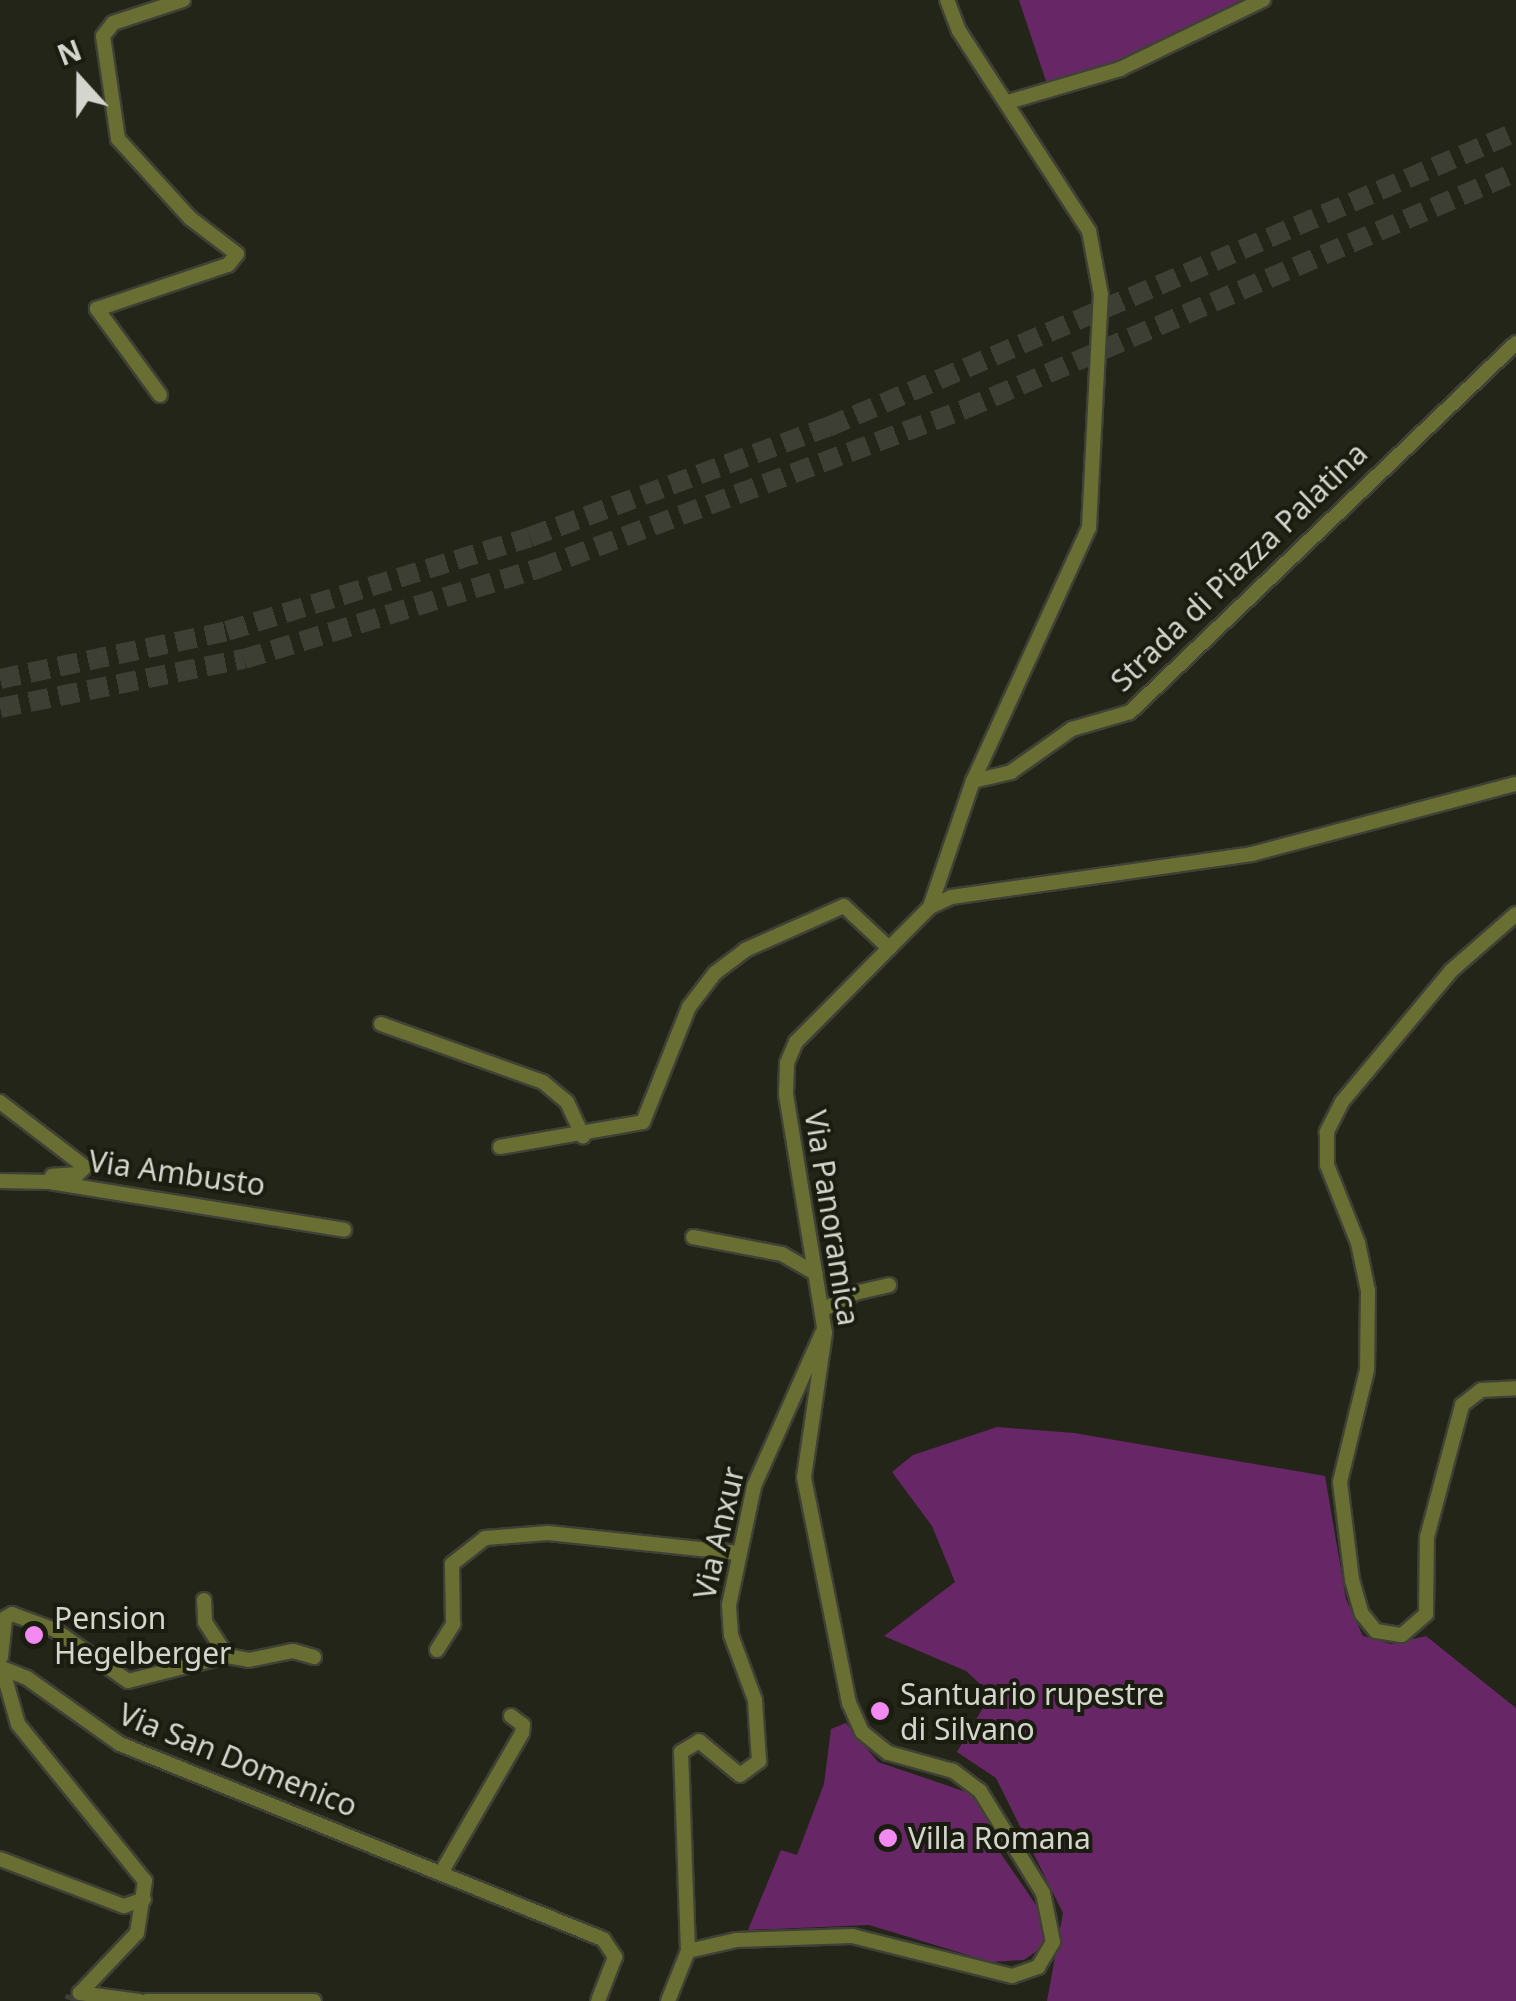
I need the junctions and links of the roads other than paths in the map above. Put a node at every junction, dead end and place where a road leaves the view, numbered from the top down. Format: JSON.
{"nodes":[{"id":1,"x":183,"y":0,"type":"edge"},
{"id":2,"x":947,"y":0,"type":"edge"},
{"id":3,"x":1263,"y":0,"type":"edge"},
{"id":4,"x":1008,"y":102,"type":"junction"},
{"id":5,"x":1516,"y":343,"type":"edge"},
{"id":6,"x":160,"y":395,"type":"dead end"},
{"id":7,"x":972,"y":781,"type":"junction"},
{"id":8,"x":1516,"y":784,"type":"edge"},
{"id":9,"x":930,"y":907,"type":"junction"},
{"id":10,"x":1516,"y":914,"type":"edge"},
{"id":11,"x":889,"y":948,"type":"junction"},
{"id":12,"x":381,"y":1024,"type":"dead end"},
{"id":13,"x":0,"y":1102,"type":"edge"},
{"id":14,"x":583,"y":1136,"type":"junction"},
{"id":15,"x":500,"y":1146,"type":"dead end"},
{"id":16,"x":31,"y":1180,"type":"junction"},
{"id":17,"x":0,"y":1181,"type":"edge"},
{"id":18,"x":344,"y":1230,"type":"dead end"},
{"id":19,"x":693,"y":1237,"type":"dead end"},
{"id":20,"x":816,"y":1274,"type":"junction"},
{"id":21,"x":890,"y":1286,"type":"dead end"},
{"id":22,"x":822,"y":1310,"type":"junction"},
{"id":23,"x":824,"y":1328,"type":"junction"},
{"id":24,"x":1516,"y":1388,"type":"edge"},
{"id":25,"x":738,"y":1554,"type":"junction"},
{"id":26,"x":204,"y":1600,"type":"dead end"},
{"id":27,"x":438,"y":1650,"type":"dead end"},
{"id":28,"x":227,"y":1656,"type":"junction"},
{"id":29,"x":314,"y":1657,"type":"dead end"},
{"id":30,"x":1,"y":1660,"type":"edge"},
{"id":31,"x":511,"y":1716,"type":"dead end"},
{"id":32,"x":0,"y":1859,"type":"edge"},
{"id":33,"x":440,"y":1873,"type":"junction"},
{"id":34,"x":144,"y":1899,"type":"junction"},
{"id":35,"x":688,"y":1951,"type":"junction"},
{"id":36,"x":139,"y":2001,"type":"edge"},
{"id":37,"x":147,"y":2001,"type":"edge"},
{"id":38,"x":314,"y":2001,"type":"edge"},
{"id":39,"x":598,"y":2001,"type":"edge"},
{"id":40,"x":668,"y":2001,"type":"edge"}],
"edges":[{"from":1,"to":6,"type":"street"},
{"from":2,"to":4,"type":"street"},
{"from":3,"to":4,"type":"street"},
{"from":4,"to":7,"type":"street"},
{"from":5,"to":7,"type":"street","name":"Strada di Piazza Palatina"},
{"from":7,"to":9,"type":"street"},
{"from":8,"to":9,"type":"street","name":"Via Panoramica"},
{"from":9,"to":11,"type":"street","name":"Via Panoramica"},
{"from":10,"to":24,"type":"street"},
{"from":11,"to":14,"type":"street"},
{"from":11,"to":20,"type":"street","name":"Via Panoramica"},
{"from":12,"to":14,"type":"street"},
{"from":13,"to":16,"type":"street"},
{"from":14,"to":15,"type":"street"},
{"from":16,"to":17,"type":"street","name":"Via Ambusto"},
{"from":16,"to":18,"type":"street","name":"Via Ambusto"},
{"from":19,"to":20,"type":"street"},
{"from":20,"to":22,"type":"street","name":"Via Panoramica"},
{"from":21,"to":22,"type":"street"},
{"from":22,"to":23,"type":"street","name":"Via Panoramica"},
{"from":23,"to":25,"type":"street","name":"Via Anxur"},
{"from":23,"to":35,"type":"street","name":"Via Panoramica"},
{"from":25,"to":27,"type":"street"},
{"from":25,"to":35,"type":"street","name":"Via Anxur"},
{"from":26,"to":28,"type":"street"},
{"from":28,"to":29,"type":"street"},
{"from":28,"to":30,"type":"street"},
{"from":30,"to":33,"type":"street","name":"Via San Domenico"},
{"from":30,"to":34,"type":"street"},
{"from":31,"to":33,"type":"street"},
{"from":32,"to":34,"type":"street"},
{"from":33,"to":39,"type":"street","name":"Via San Domenico"},
{"from":34,"to":36,"type":"street"},
{"from":35,"to":40,"type":"street","name":"Via Anxur"},
{"from":37,"to":38,"type":"street"}]}
